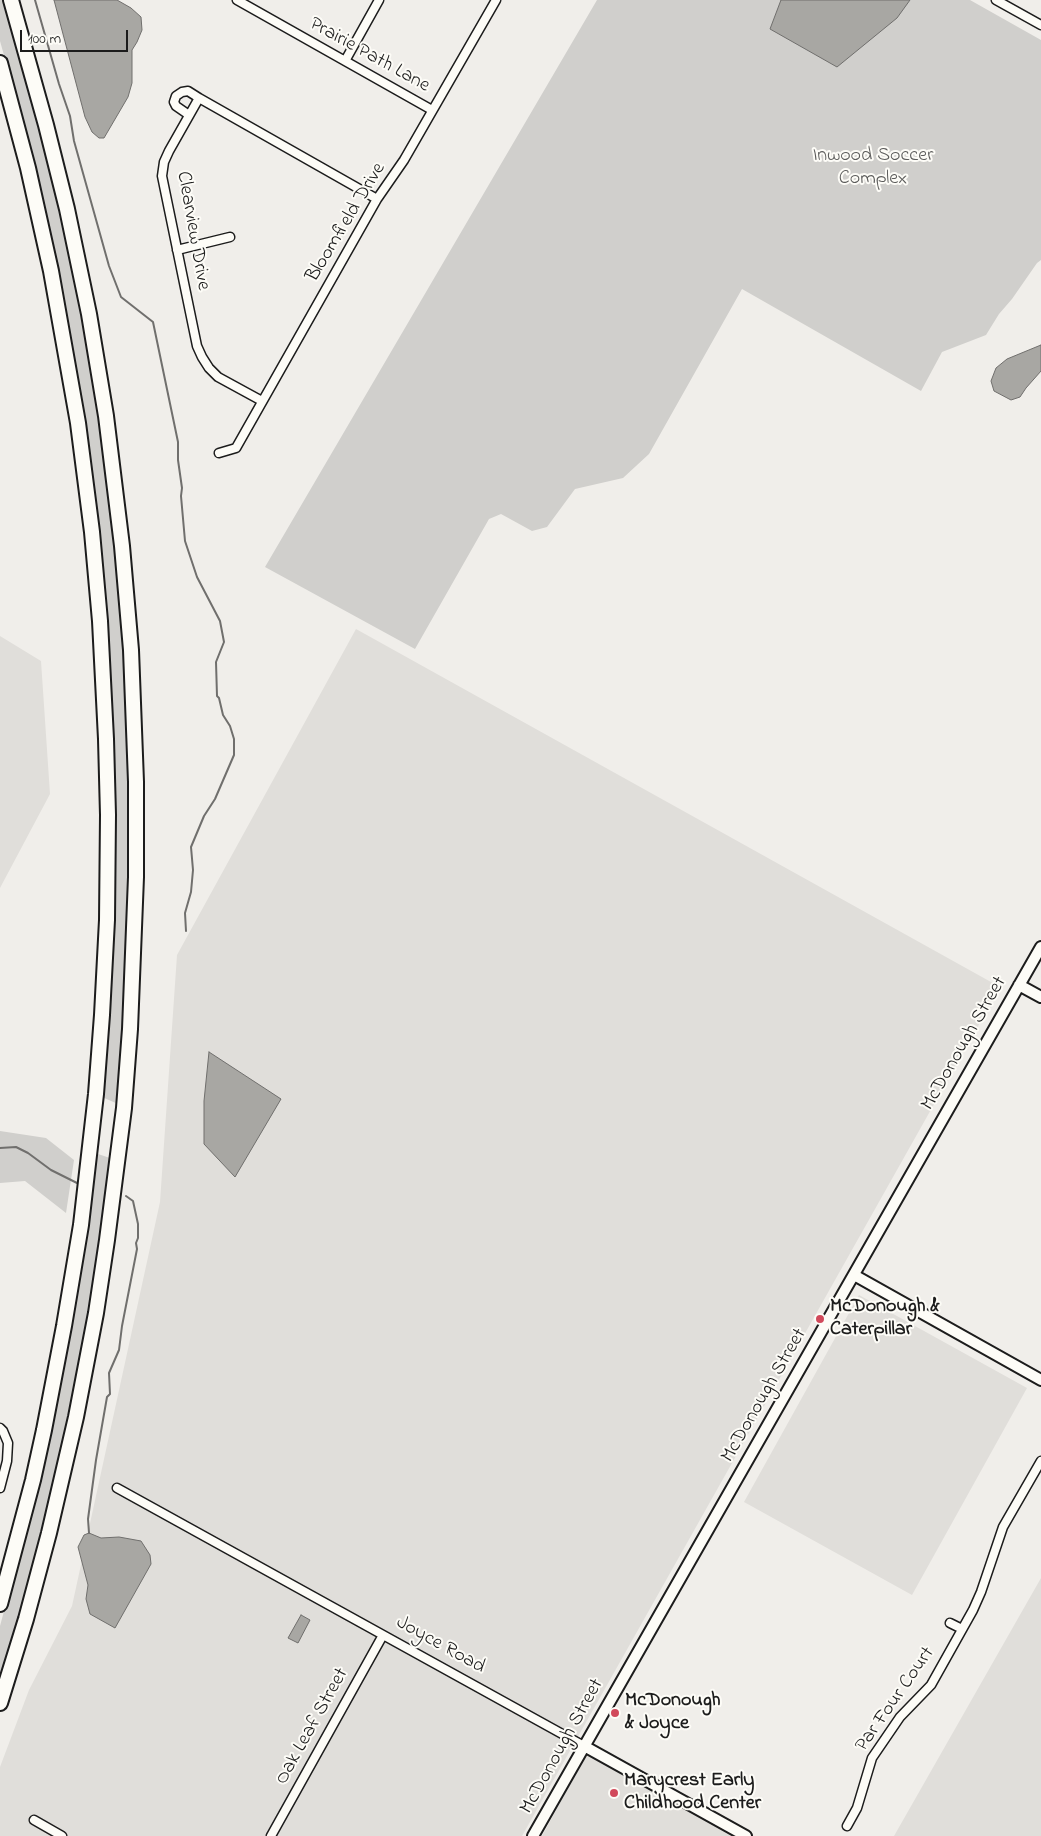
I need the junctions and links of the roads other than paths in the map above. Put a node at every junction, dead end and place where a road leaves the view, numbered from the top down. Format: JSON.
{"nodes":[{"id":1,"x":12,"y":0,"type":"edge"},
{"id":2,"x":237,"y":0,"type":"edge"},
{"id":3,"x":379,"y":0,"type":"edge"},
{"id":4,"x":496,"y":0,"type":"edge"},
{"id":5,"x":996,"y":0,"type":"edge"},
{"id":6,"x":1041,"y":25,"type":"edge"},
{"id":7,"x":345,"y":61,"type":"junction"},
{"id":8,"x":0,"y":63,"type":"edge"},
{"id":9,"x":199,"y":98,"type":"junction"},
{"id":10,"x":432,"y":110,"type":"junction"},
{"id":11,"x":189,"y":115,"type":"junction"},
{"id":12,"x":378,"y":199,"type":"junction"},
{"id":13,"x":230,"y":237,"type":"dead end"},
{"id":14,"x":177,"y":250,"type":"junction"},
{"id":15,"x":262,"y":401,"type":"junction"},
{"id":16,"x":220,"y":453,"type":"dead end"},
{"id":17,"x":1041,"y":947,"type":"edge"},
{"id":18,"x":1020,"y":984,"type":"junction"},
{"id":19,"x":1041,"y":997,"type":"edge"},
{"id":20,"x":854,"y":1275,"type":"junction"},
{"id":21,"x":1041,"y":1380,"type":"edge"},
{"id":22,"x":0,"y":1428,"type":"edge"},
{"id":23,"x":1041,"y":1461,"type":"edge"},
{"id":24,"x":0,"y":1488,"type":"edge"},
{"id":25,"x":117,"y":1488,"type":"dead end"},
{"id":26,"x":0,"y":1604,"type":"edge"},
{"id":27,"x":950,"y":1623,"type":"dead end"},
{"id":28,"x":962,"y":1629,"type":"junction"},
{"id":29,"x":383,"y":1635,"type":"junction"},
{"id":30,"x":0,"y":1703,"type":"edge"},
{"id":31,"x":584,"y":1746,"type":"junction"},
{"id":32,"x":34,"y":1820,"type":"dead end"},
{"id":33,"x":847,"y":1826,"type":"dead end"},
{"id":34,"x":62,"y":1836,"type":"edge"},
{"id":35,"x":271,"y":1836,"type":"edge"},
{"id":36,"x":534,"y":1836,"type":"edge"},
{"id":37,"x":746,"y":1836,"type":"edge"}],
"edges":[{"from":1,"to":30,"type":"highway"},
{"from":2,"to":7,"type":"street","name":"Prairie Path Lane"},
{"from":3,"to":7,"type":"street"},
{"from":4,"to":10,"type":"street","name":"Bloomfield Drive"},
{"from":5,"to":6,"type":"street"},
{"from":7,"to":10,"type":"street","name":"Prairie Path Lane"},
{"from":8,"to":26,"type":"highway"},
{"from":9,"to":11,"type":"street","name":"Clearview Drive"},
{"from":9,"to":11,"type":"street"},
{"from":9,"to":12,"type":"street"},
{"from":10,"to":12,"type":"street","name":"Bloomfield Drive"},
{"from":11,"to":14,"type":"street","name":"Clearview Drive"},
{"from":12,"to":15,"type":"street","name":"Bloomfield Drive"},
{"from":13,"to":14,"type":"street"},
{"from":14,"to":15,"type":"street","name":"Clearview Drive"},
{"from":15,"to":16,"type":"street","name":"Bloomfield Drive"},
{"from":17,"to":18,"type":"street","name":"McDonough Street"},
{"from":18,"to":19,"type":"street"},
{"from":18,"to":20,"type":"street","name":"McDonough Street"},
{"from":20,"to":21,"type":"street"},
{"from":20,"to":31,"type":"street","name":"McDonough Street"},
{"from":22,"to":24,"type":"street"},
{"from":23,"to":28,"type":"street","name":"Par Four Court"},
{"from":25,"to":29,"type":"street","name":"Joyce Road"},
{"from":27,"to":28,"type":"street"},
{"from":28,"to":33,"type":"street","name":"Par Four Court"},
{"from":29,"to":31,"type":"street","name":"Joyce Road"},
{"from":29,"to":35,"type":"street","name":"Oak Leaf Street"},
{"from":31,"to":36,"type":"street","name":"McDonough Street"},
{"from":31,"to":37,"type":"street","name":"Joyce Road"},
{"from":32,"to":34,"type":"street"}]}
